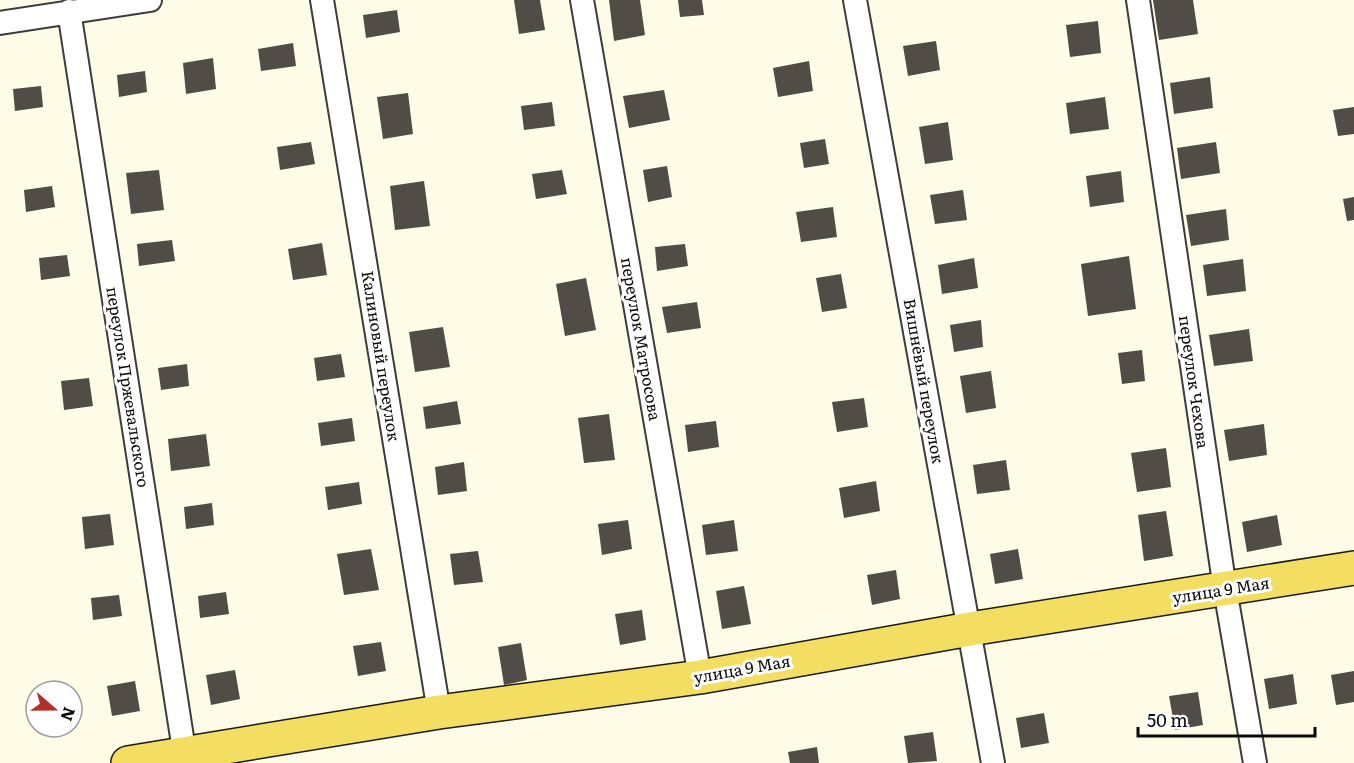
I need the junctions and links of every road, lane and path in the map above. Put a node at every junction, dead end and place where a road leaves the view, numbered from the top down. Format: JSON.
{"nodes":[{"id":1,"x":150,"y":0,"type":"edge"},
{"id":2,"x":322,"y":0,"type":"edge"},
{"id":3,"x":582,"y":0,"type":"edge"},
{"id":4,"x":855,"y":0,"type":"edge"},
{"id":5,"x":1138,"y":0,"type":"edge"},
{"id":6,"x":69,"y":11,"type":"junction"},
{"id":7,"x":0,"y":23,"type":"edge"},
{"id":8,"x":1354,"y":568,"type":"edge"},
{"id":9,"x":1225,"y":589,"type":"junction"},
{"id":10,"x":970,"y":629,"type":"junction"},
{"id":11,"x":700,"y":677,"type":"junction"},
{"id":12,"x":440,"y":712,"type":"junction"},
{"id":13,"x":185,"y":758,"type":"edge"},
{"id":14,"x":128,"y":763,"type":"edge"},
{"id":15,"x":993,"y":763,"type":"edge"},
{"id":16,"x":1255,"y":763,"type":"edge"}],
"edges":[{"from":1,"to":6,"type":"street"},
{"from":2,"to":12,"type":"street","name":"Калиновый переулок"},
{"from":3,"to":11,"type":"street","name":"переулок Матросова"},
{"from":4,"to":10,"type":"street","name":"Вишнёвый переулок"},
{"from":5,"to":9,"type":"street","name":"переулок Чехова"},
{"from":6,"to":7,"type":"street"},
{"from":6,"to":13,"type":"street","name":"переулок Пржевальского"},
{"from":8,"to":9,"type":"main road","name":"улица 9 Мая"},
{"from":9,"to":10,"type":"main road","name":"улица 9 Мая"},
{"from":9,"to":16,"type":"street","name":"переулок Чехова"},
{"from":10,"to":11,"type":"main road","name":"улица 9 Мая"},
{"from":10,"to":15,"type":"street","name":"Вишнёвый переулок"},
{"from":11,"to":12,"type":"main road","name":"улица 9 Мая"},
{"from":12,"to":13,"type":"main road","name":"улица 9 Мая"},
{"from":13,"to":14,"type":"main road","name":"улица 9 Мая"}]}
